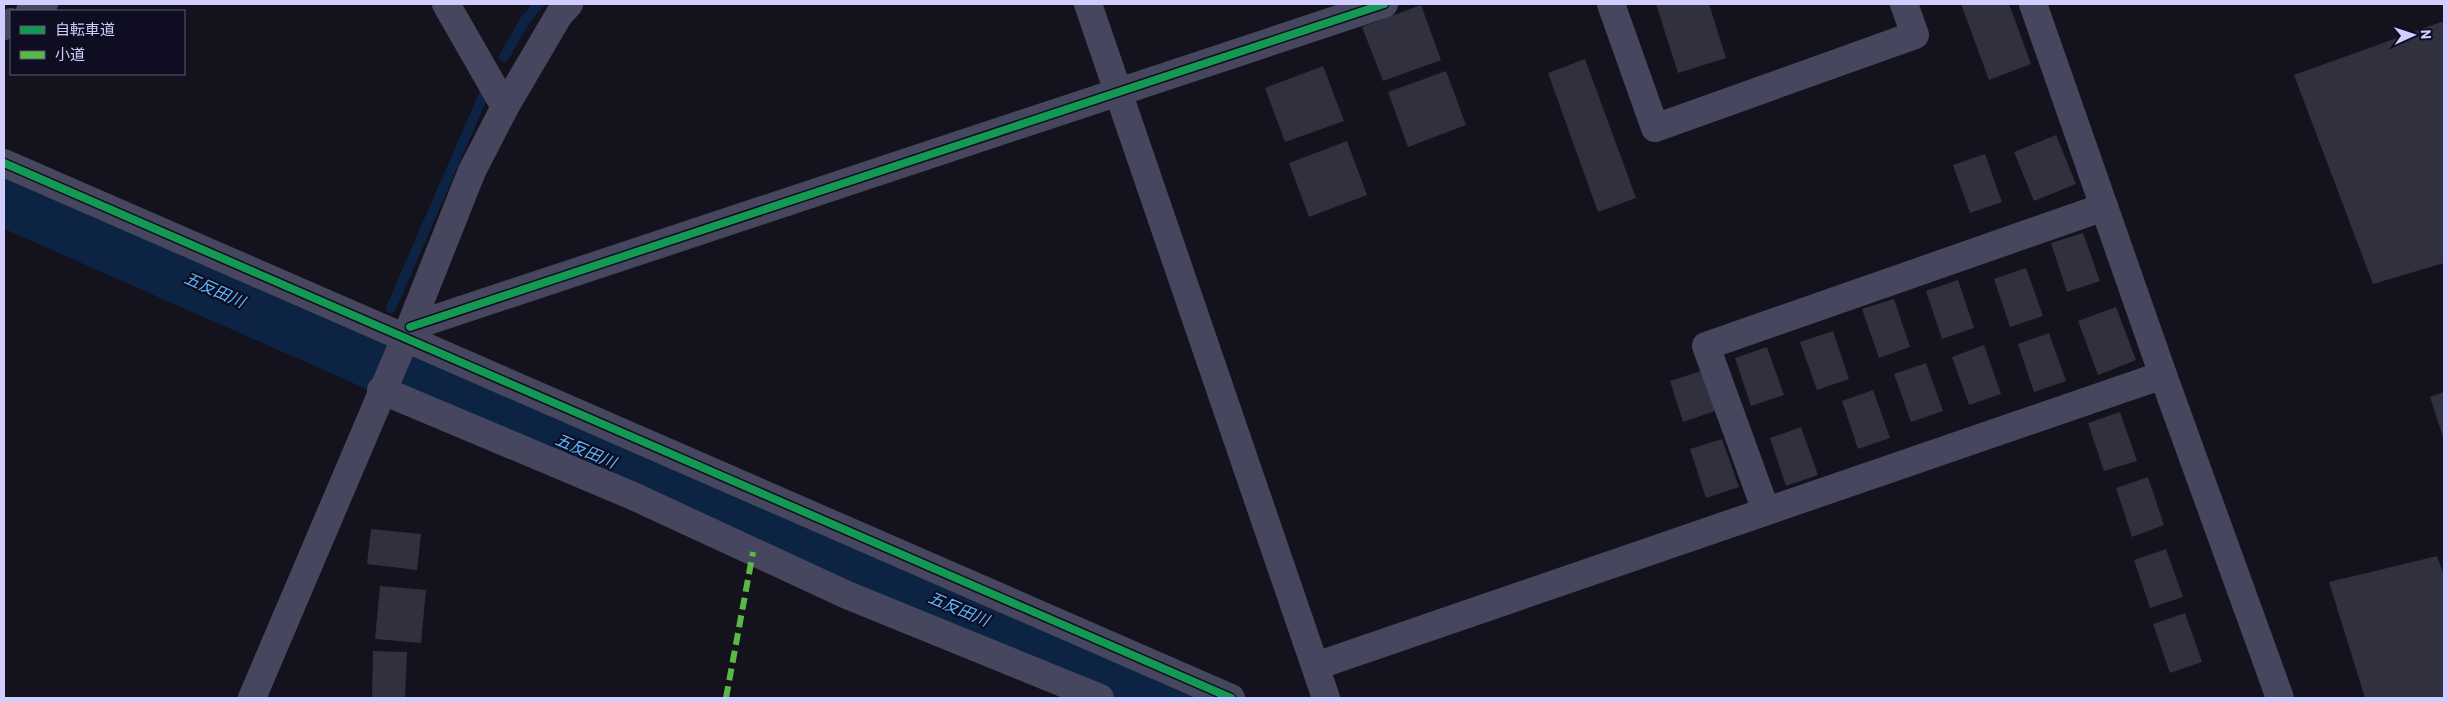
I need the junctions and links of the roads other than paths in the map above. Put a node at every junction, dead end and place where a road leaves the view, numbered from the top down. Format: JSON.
{"nodes":[{"id":1,"x":44,"y":4,"type":"edge"},
{"id":2,"x":446,"y":4,"type":"edge"},
{"id":3,"x":569,"y":4,"type":"edge"},
{"id":4,"x":1088,"y":4,"type":"edge"},
{"id":5,"x":1384,"y":4,"type":"edge"},
{"id":6,"x":1611,"y":4,"type":"edge"},
{"id":7,"x":1904,"y":4,"type":"edge"},
{"id":8,"x":2033,"y":4,"type":"edge"},
{"id":9,"x":32,"y":10,"type":"edge"},
{"id":10,"x":1119,"y":92,"type":"junction"},
{"id":11,"x":505,"y":107,"type":"junction"},
{"id":12,"x":4,"y":163,"type":"edge"},
{"id":13,"x":2104,"y":207,"type":"junction"},
{"id":14,"x":406,"y":335,"type":"junction"},
{"id":15,"x":2163,"y":374,"type":"junction"},
{"id":16,"x":382,"y":389,"type":"junction"},
{"id":17,"x":1766,"y":512,"type":"junction"},
{"id":18,"x":1316,"y":666,"type":"junction"},
{"id":19,"x":252,"y":698,"type":"edge"},
{"id":20,"x":1100,"y":698,"type":"edge"},
{"id":21,"x":1231,"y":698,"type":"edge"},
{"id":22,"x":1326,"y":698,"type":"edge"},
{"id":23,"x":2280,"y":698,"type":"edge"}],
"edges":[{"from":1,"to":9,"type":"street"},
{"from":2,"to":11,"type":"street"},
{"from":3,"to":11,"type":"street"},
{"from":4,"to":10,"type":"street"},
{"from":5,"to":10,"type":"street"},
{"from":6,"to":7,"type":"street"},
{"from":8,"to":13,"type":"street"},
{"from":10,"to":14,"type":"street"},
{"from":10,"to":18,"type":"street"},
{"from":11,"to":14,"type":"street"},
{"from":12,"to":14,"type":"street"},
{"from":13,"to":15,"type":"street"},
{"from":13,"to":17,"type":"street"},
{"from":14,"to":16,"type":"street"},
{"from":14,"to":21,"type":"street"},
{"from":15,"to":17,"type":"street"},
{"from":15,"to":23,"type":"street"},
{"from":16,"to":19,"type":"street"},
{"from":16,"to":20,"type":"street"},
{"from":17,"to":18,"type":"street"},
{"from":18,"to":22,"type":"street"}]}
